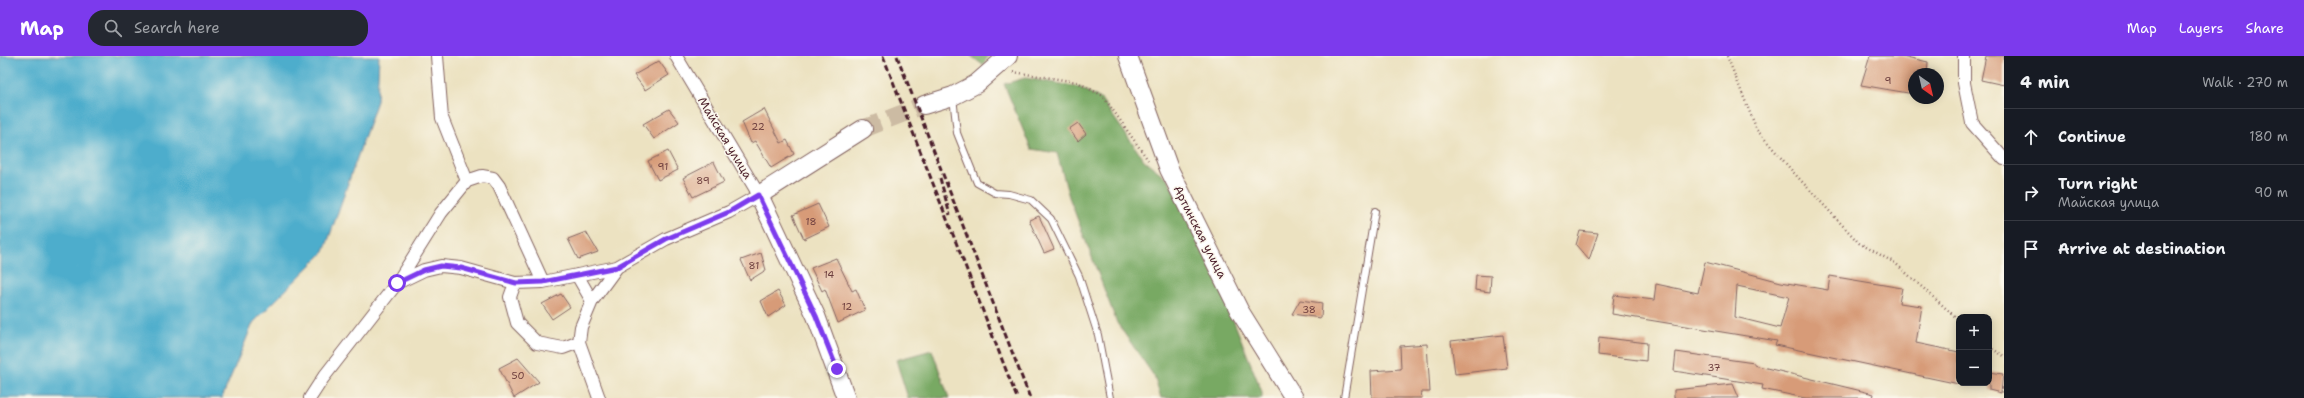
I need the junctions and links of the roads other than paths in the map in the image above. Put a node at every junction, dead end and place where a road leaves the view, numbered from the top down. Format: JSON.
{"nodes":[{"id":1,"x":437,"y":56,"type":"edge"},
{"id":2,"x":676,"y":56,"type":"edge"},
{"id":3,"x":1008,"y":56,"type":"edge"},
{"id":4,"x":1128,"y":56,"type":"edge"},
{"id":5,"x":1964,"y":56,"type":"edge"},
{"id":6,"x":953,"y":96,"type":"junction"},
{"id":7,"x":924,"y":105,"type":"tunnel mouth"},
{"id":8,"x":863,"y":129,"type":"tunnel mouth"},
{"id":9,"x":2004,"y":160,"type":"edge"},
{"id":10,"x":467,"y":181,"type":"junction"},
{"id":11,"x":758,"y":195,"type":"junction"},
{"id":12,"x":1375,"y":210,"type":"dead end"},
{"id":13,"x":617,"y":267,"type":"junction"},
{"id":14,"x":577,"y":275,"type":"junction"},
{"id":15,"x":543,"y":282,"type":"junction"},
{"id":16,"x":397,"y":283,"type":"junction"},
{"id":17,"x":516,"y":283,"type":"junction"},
{"id":18,"x":592,"y":300,"type":"junction"},
{"id":19,"x":579,"y":342,"type":"junction"},
{"id":20,"x":310,"y":398,"type":"edge"},
{"id":21,"x":599,"y":398,"type":"edge"},
{"id":22,"x":846,"y":398,"type":"edge"},
{"id":23,"x":1110,"y":398,"type":"edge"},
{"id":24,"x":1294,"y":398,"type":"edge"},
{"id":25,"x":1344,"y":398,"type":"edge"}],
"edges":[{"from":1,"to":10,"type":"street"},
{"from":2,"to":11,"type":"street","name":"Майская улица"},
{"from":3,"to":6,"type":"street"},
{"from":4,"to":24,"type":"street","name":"Артинская улица"},
{"from":5,"to":9,"type":"street"},
{"from":6,"to":7,"type":"street"},
{"from":6,"to":23,"type":"lane"},
{"from":8,"to":11,"type":"street"},
{"from":10,"to":15,"type":"street"},
{"from":10,"to":16,"type":"street"},
{"from":11,"to":13,"type":"street"},
{"from":11,"to":22,"type":"street","name":"Майская улица"},
{"from":12,"to":25,"type":"lane"},
{"from":13,"to":14,"type":"street"},
{"from":13,"to":18,"type":"street"},
{"from":14,"to":15,"type":"street"},
{"from":14,"to":18,"type":"street"},
{"from":15,"to":17,"type":"street"},
{"from":16,"to":17,"type":"street"},
{"from":16,"to":20,"type":"street"},
{"from":17,"to":19,"type":"street"},
{"from":18,"to":19,"type":"street"},
{"from":19,"to":21,"type":"street"}]}
